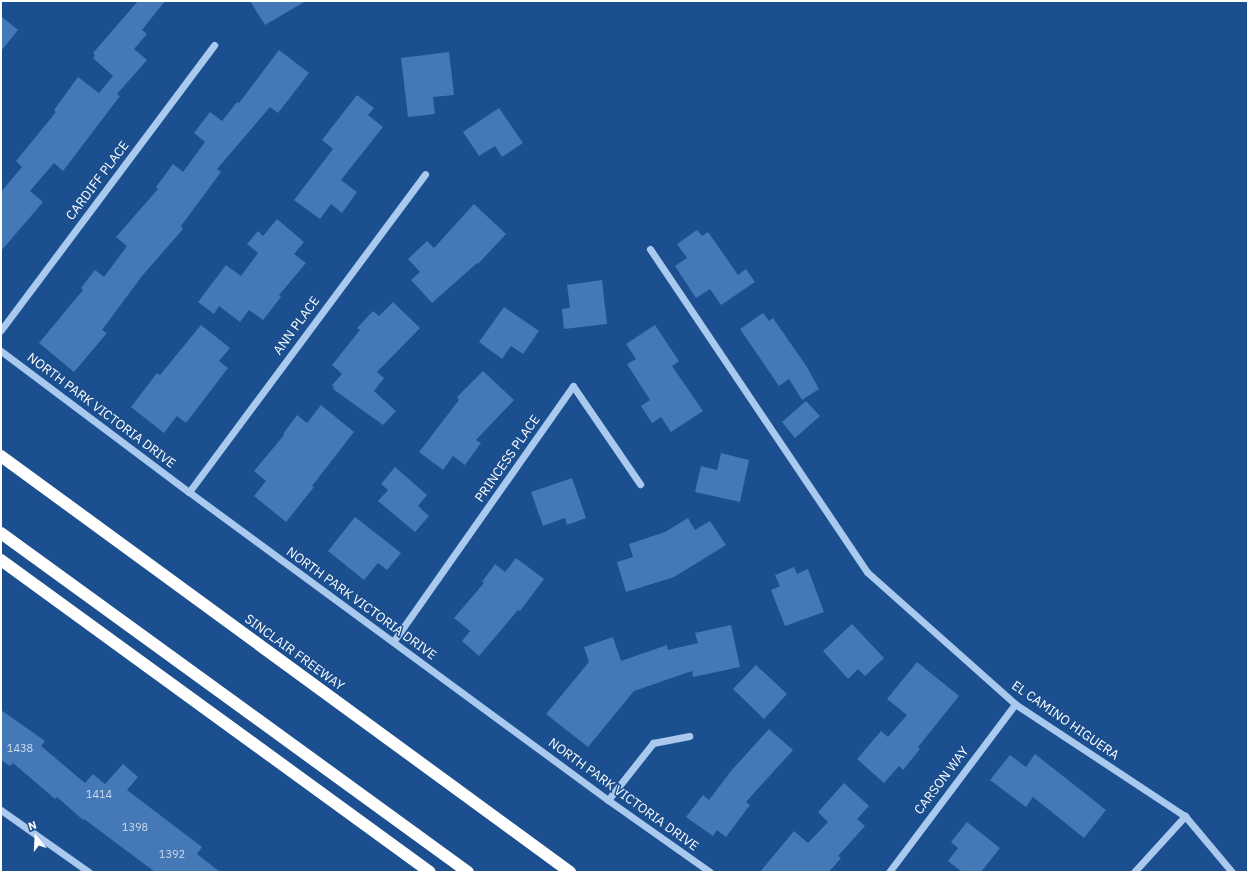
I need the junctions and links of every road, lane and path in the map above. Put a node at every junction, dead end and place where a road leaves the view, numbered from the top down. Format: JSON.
{"nodes":[{"id":1,"x":214,"y":45,"type":"dead end"},
{"id":2,"x":425,"y":174,"type":"dead end"},
{"id":3,"x":650,"y":249,"type":"dead end"},
{"id":4,"x":1,"y":330,"type":"edge"},
{"id":5,"x":1,"y":351,"type":"edge"},
{"id":6,"x":1,"y":456,"type":"edge"},
{"id":7,"x":640,"y":484,"type":"dead end"},
{"id":8,"x":189,"y":492,"type":"junction"},
{"id":9,"x":1,"y":533,"type":"edge"},
{"id":10,"x":1,"y":560,"type":"edge"},
{"id":11,"x":393,"y":642,"type":"junction"},
{"id":12,"x":1014,"y":704,"type":"junction"},
{"id":13,"x":689,"y":736,"type":"dead end"},
{"id":14,"x":608,"y":800,"type":"junction"},
{"id":15,"x":1,"y":810,"type":"edge"},
{"id":16,"x":1185,"y":816,"type":"junction"},
{"id":17,"x":89,"y":872,"type":"edge"},
{"id":18,"x":430,"y":872,"type":"edge"},
{"id":19,"x":468,"y":872,"type":"edge"},
{"id":20,"x":570,"y":872,"type":"edge"},
{"id":21,"x":710,"y":872,"type":"edge"},
{"id":22,"x":889,"y":872,"type":"edge"},
{"id":23,"x":1134,"y":872,"type":"edge"},
{"id":24,"x":1232,"y":872,"type":"edge"}],
"edges":[{"from":1,"to":4,"type":"street","name":"CARDIFF PLACE"},
{"from":2,"to":8,"type":"street","name":"ANN PLACE"},
{"from":3,"to":12,"type":"street","name":"EL CAMINO HIGUERA"},
{"from":5,"to":8,"type":"street","name":"NORTH PARK VICTORIA DRIVE"},
{"from":6,"to":20,"type":"highway","name":"SINCLAIR FREEWAY"},
{"from":7,"to":11,"type":"street","name":"PRINCESS PLACE"},
{"from":8,"to":11,"type":"street","name":"NORTH PARK VICTORIA DRIVE"},
{"from":9,"to":19,"type":"highway"},
{"from":10,"to":18,"type":"highway"},
{"from":11,"to":14,"type":"street","name":"NORTH PARK VICTORIA DRIVE"},
{"from":12,"to":16,"type":"street","name":"EL CAMINO HIGUERA"},
{"from":12,"to":22,"type":"street","name":"CARSON WAY"},
{"from":13,"to":14,"type":"street"},
{"from":14,"to":21,"type":"street","name":"NORTH PARK VICTORIA DRIVE"},
{"from":15,"to":17,"type":"street"},
{"from":16,"to":23,"type":"street"},
{"from":16,"to":24,"type":"street","name":"EL CAMINO HIGUERA"}]}
